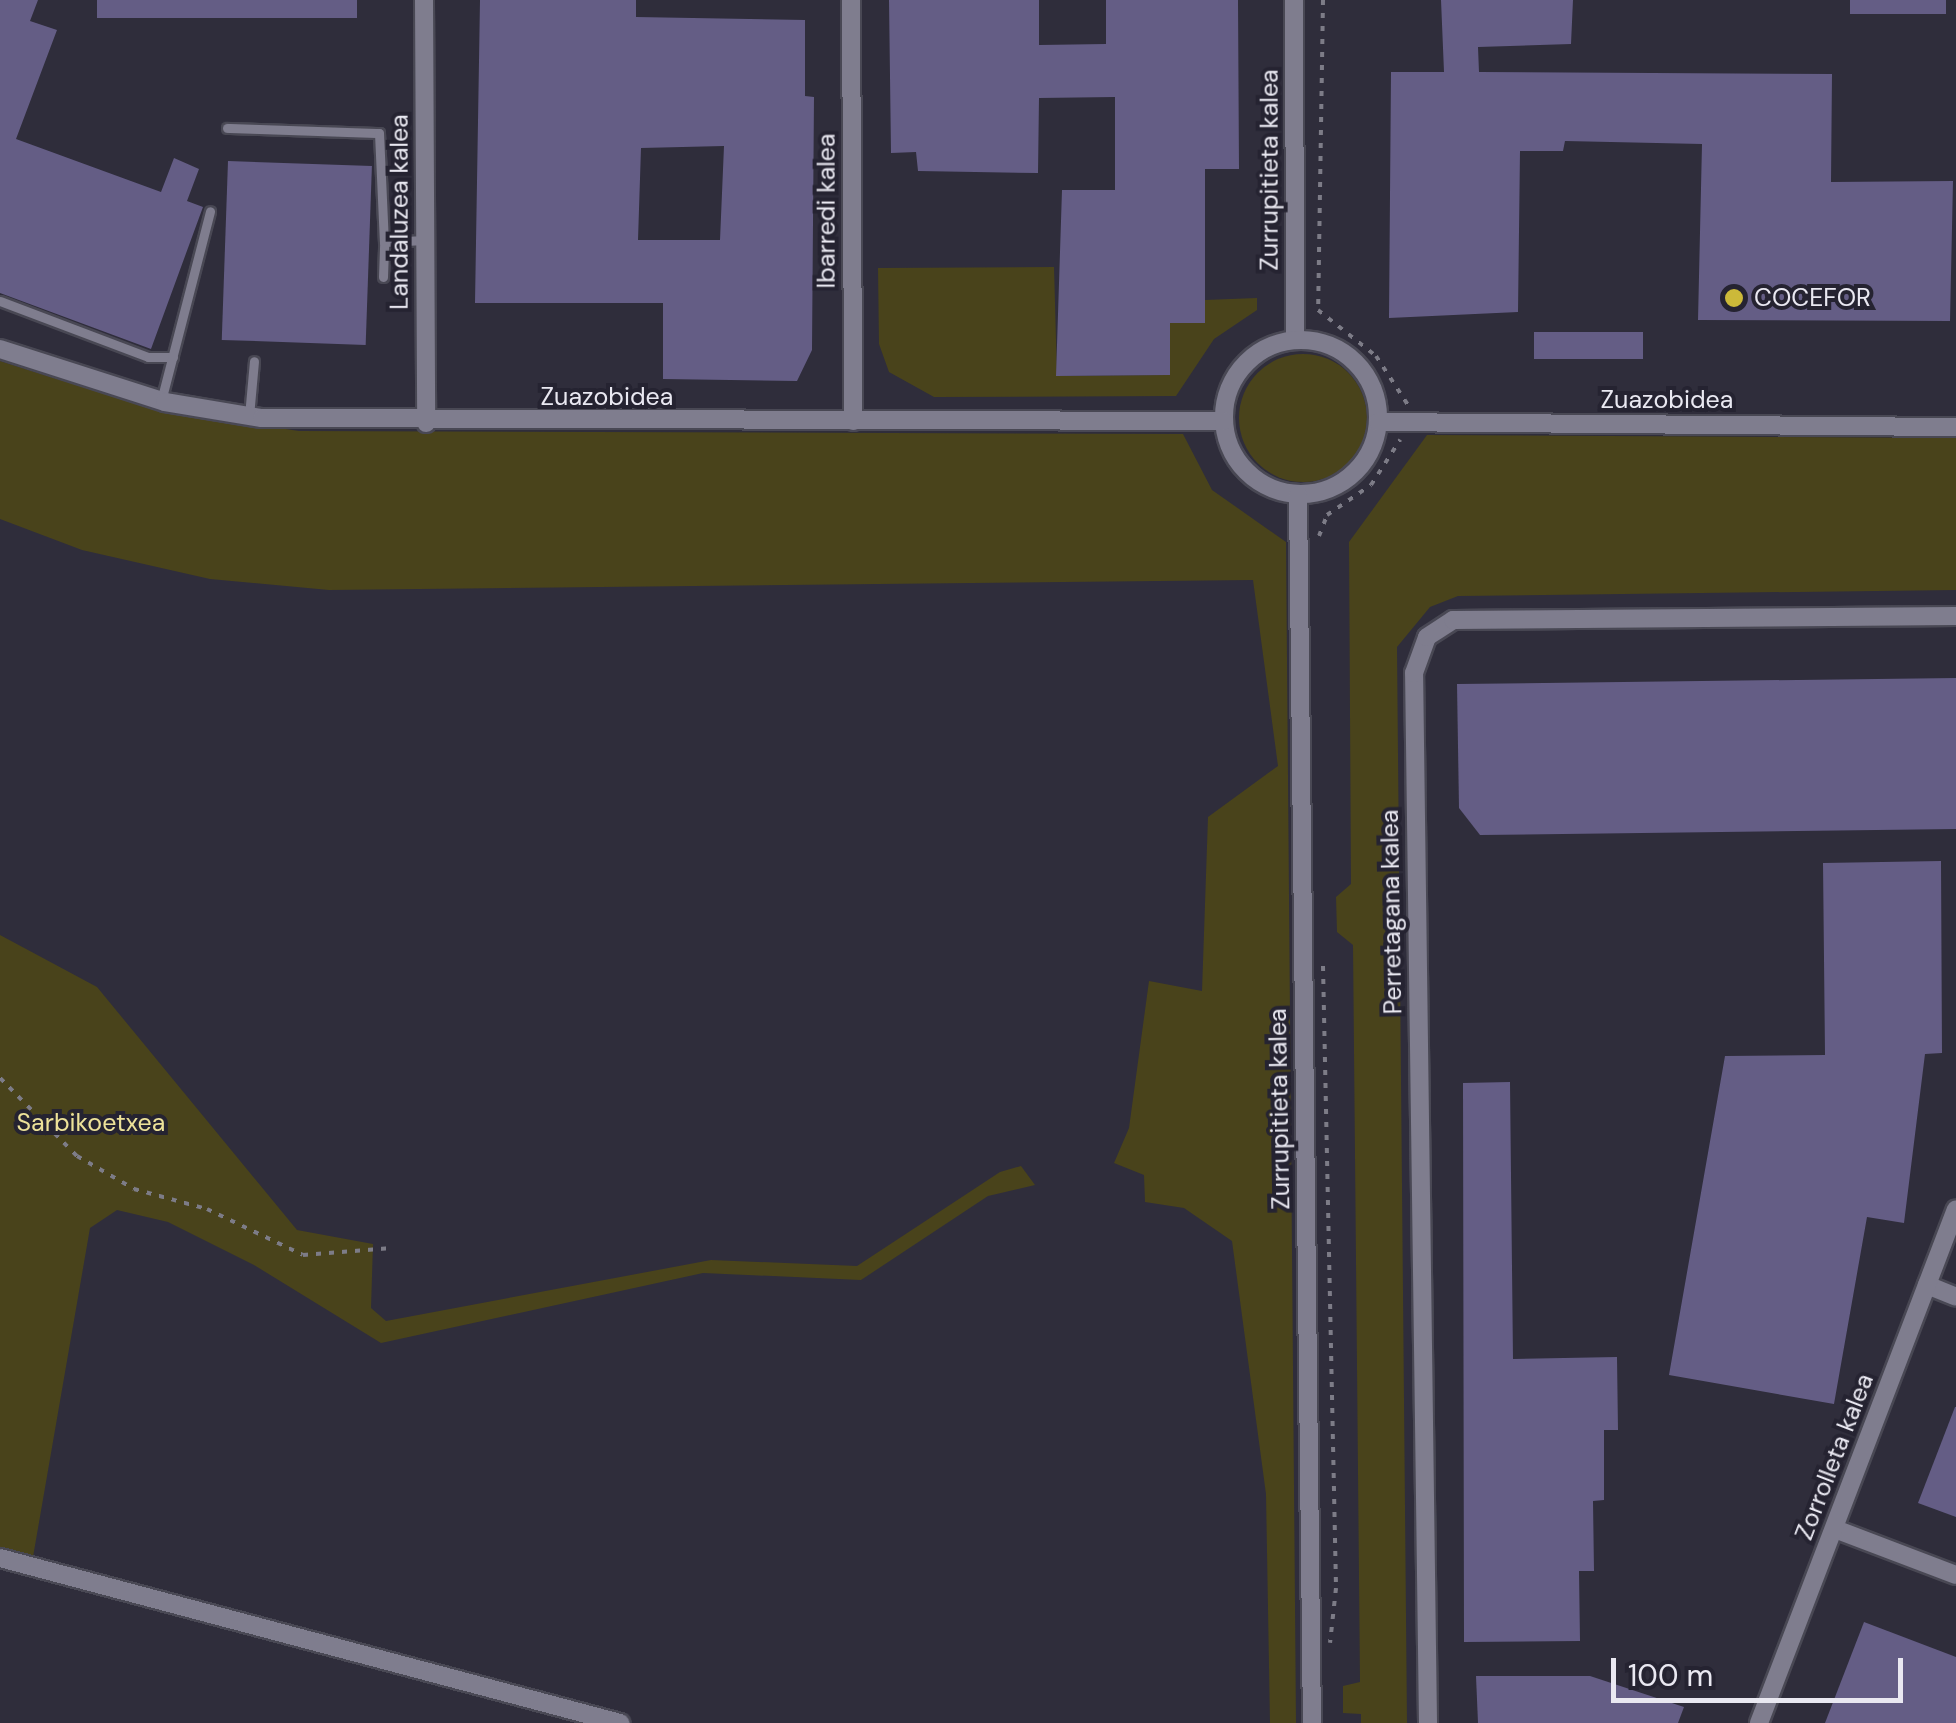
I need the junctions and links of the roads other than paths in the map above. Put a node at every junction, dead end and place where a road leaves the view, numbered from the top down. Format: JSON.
{"nodes":[{"id":1,"x":424,"y":0,"type":"edge"},
{"id":2,"x":852,"y":0,"type":"edge"},
{"id":3,"x":1294,"y":0,"type":"edge"},
{"id":4,"x":227,"y":128,"type":"dead end"},
{"id":5,"x":210,"y":211,"type":"dead end"},
{"id":6,"x":425,"y":240,"type":"junction"},
{"id":7,"x":384,"y":242,"type":"junction"},
{"id":8,"x":384,"y":276,"type":"dead end"},
{"id":9,"x":0,"y":302,"type":"edge"},
{"id":10,"x":1295,"y":340,"type":"junction"},
{"id":11,"x":0,"y":349,"type":"edge"},
{"id":12,"x":173,"y":358,"type":"junction"},
{"id":13,"x":254,"y":362,"type":"dead end"},
{"id":14,"x":161,"y":401,"type":"junction"},
{"id":15,"x":249,"y":416,"type":"junction"},
{"id":16,"x":854,"y":421,"type":"junction"},
{"id":17,"x":1224,"y":421,"type":"junction"},
{"id":18,"x":1378,"y":422,"type":"junction"},
{"id":19,"x":426,"y":423,"type":"junction"},
{"id":20,"x":1956,"y":426,"type":"edge"},
{"id":21,"x":1298,"y":495,"type":"junction"},
{"id":22,"x":1956,"y":616,"type":"edge"},
{"id":23,"x":1956,"y":1209,"type":"edge"},
{"id":24,"x":1926,"y":1285,"type":"junction"},
{"id":25,"x":1956,"y":1297,"type":"edge"},
{"id":26,"x":1835,"y":1529,"type":"junction"},
{"id":27,"x":0,"y":1558,"type":"edge"},
{"id":28,"x":1956,"y":1575,"type":"edge"},
{"id":29,"x":620,"y":1723,"type":"edge"},
{"id":30,"x":1312,"y":1723,"type":"edge"},
{"id":31,"x":1428,"y":1723,"type":"edge"},
{"id":32,"x":1760,"y":1723,"type":"edge"}],
"edges":[{"from":1,"to":6,"type":"street","name":"Landaluzea kalea"},
{"from":2,"to":16,"type":"street","name":"Ibarredi kalea"},
{"from":3,"to":10,"type":"street","name":"Zurrupitieta kalea"},
{"from":4,"to":7,"type":"lane"},
{"from":5,"to":12,"type":"lane"},
{"from":6,"to":7,"type":"lane"},
{"from":6,"to":19,"type":"street","name":"Landaluzea kalea"},
{"from":7,"to":8,"type":"lane"},
{"from":9,"to":12,"type":"lane"},
{"from":10,"to":17,"type":"street"},
{"from":10,"to":18,"type":"street"},
{"from":11,"to":14,"type":"street","name":"Zuazobidea"},
{"from":12,"to":14,"type":"lane"},
{"from":13,"to":15,"type":"lane"},
{"from":14,"to":15,"type":"street","name":"Zuazobidea"},
{"from":15,"to":19,"type":"street","name":"Zuazobidea"},
{"from":16,"to":17,"type":"street","name":"Zuazobidea"},
{"from":16,"to":19,"type":"street","name":"Zuazobidea"},
{"from":17,"to":21,"type":"street"},
{"from":18,"to":20,"type":"street","name":"Zuazobidea"},
{"from":18,"to":21,"type":"street"},
{"from":21,"to":30,"type":"street","name":"Zurrupitieta kalea"},
{"from":22,"to":31,"type":"street","name":"Perretagana kalea"},
{"from":23,"to":24,"type":"street","name":"Zorrolleta kalea"},
{"from":24,"to":25,"type":"street"},
{"from":24,"to":26,"type":"street","name":"Zorrolleta kalea"},
{"from":26,"to":28,"type":"street"},
{"from":26,"to":32,"type":"street","name":"Zorrolleta kalea"},
{"from":27,"to":29,"type":"street"}]}
